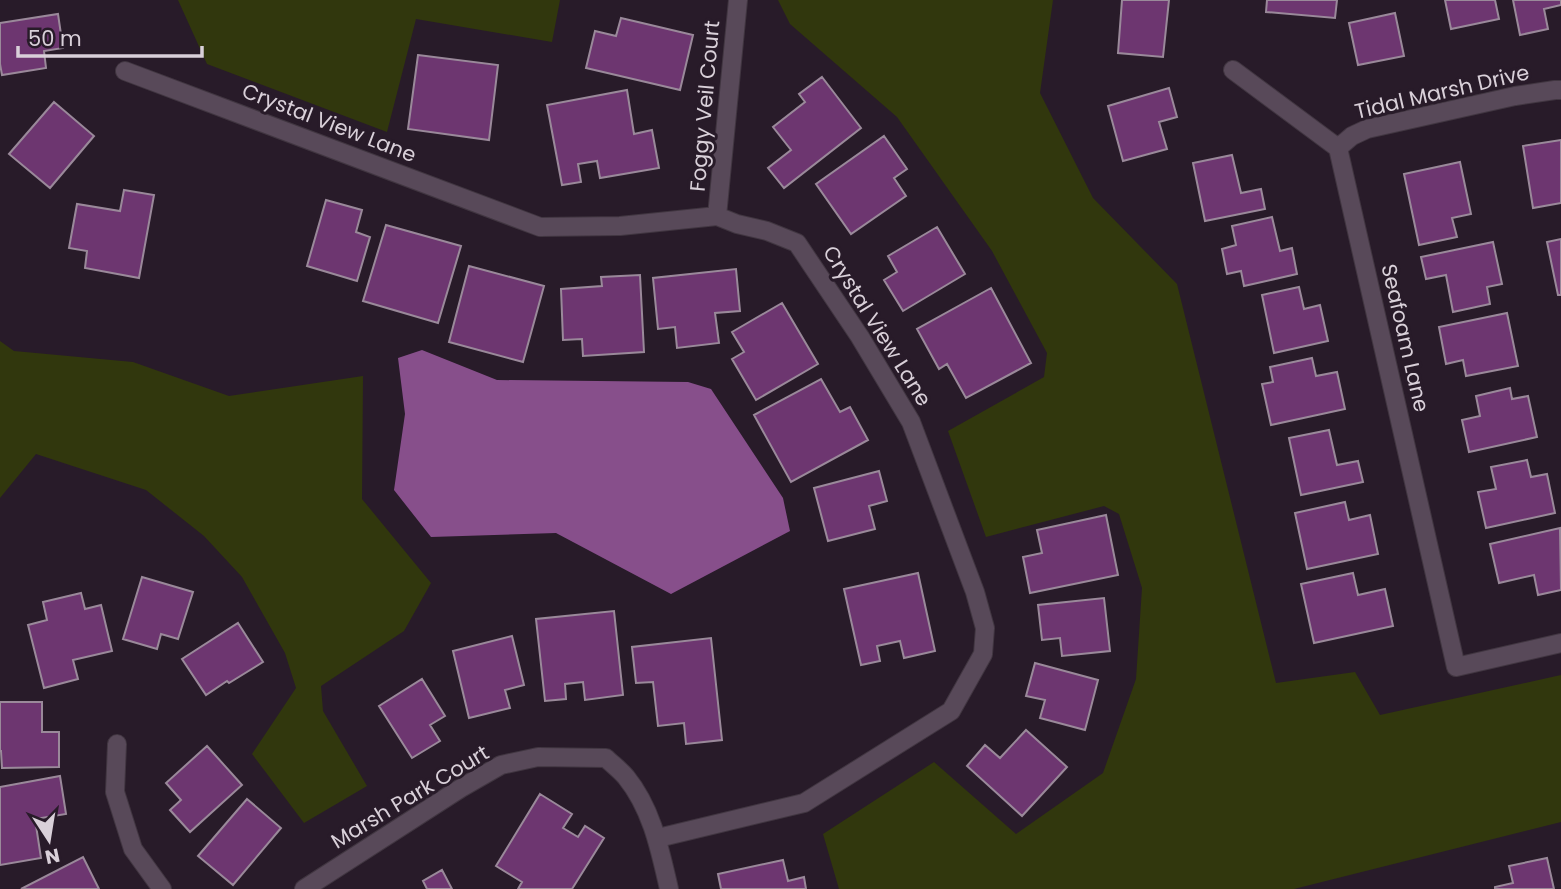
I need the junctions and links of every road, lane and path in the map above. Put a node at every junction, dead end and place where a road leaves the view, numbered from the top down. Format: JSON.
{"nodes":[{"id":1,"x":738,"y":0,"type":"edge"},
{"id":2,"x":1233,"y":70,"type":"dead end"},
{"id":3,"x":125,"y":71,"type":"dead end"},
{"id":4,"x":1561,"y":90,"type":"edge"},
{"id":5,"x":1338,"y":148,"type":"junction"},
{"id":6,"x":717,"y":216,"type":"junction"},
{"id":7,"x":1561,"y":643,"type":"edge"},
{"id":8,"x":117,"y":744,"type":"dead end"},
{"id":9,"x":658,"y":838,"type":"junction"},
{"id":10,"x":162,"y":889,"type":"edge"},
{"id":11,"x":304,"y":889,"type":"edge"},
{"id":12,"x":669,"y":889,"type":"edge"}],
"edges":[{"from":1,"to":6,"type":"street","name":"Foggy Veil Court"},
{"from":2,"to":5,"type":"street"},
{"from":3,"to":6,"type":"street","name":"Crystal View Lane"},
{"from":4,"to":5,"type":"street","name":"Tidal Marsh Drive"},
{"from":5,"to":7,"type":"street","name":"Seafoam Lane"},
{"from":6,"to":9,"type":"street","name":"Crystal View Lane"},
{"from":8,"to":10,"type":"street"},
{"from":9,"to":11,"type":"street","name":"Marsh Park Court"},
{"from":9,"to":12,"type":"street","name":"Marsh Park Court"}]}
